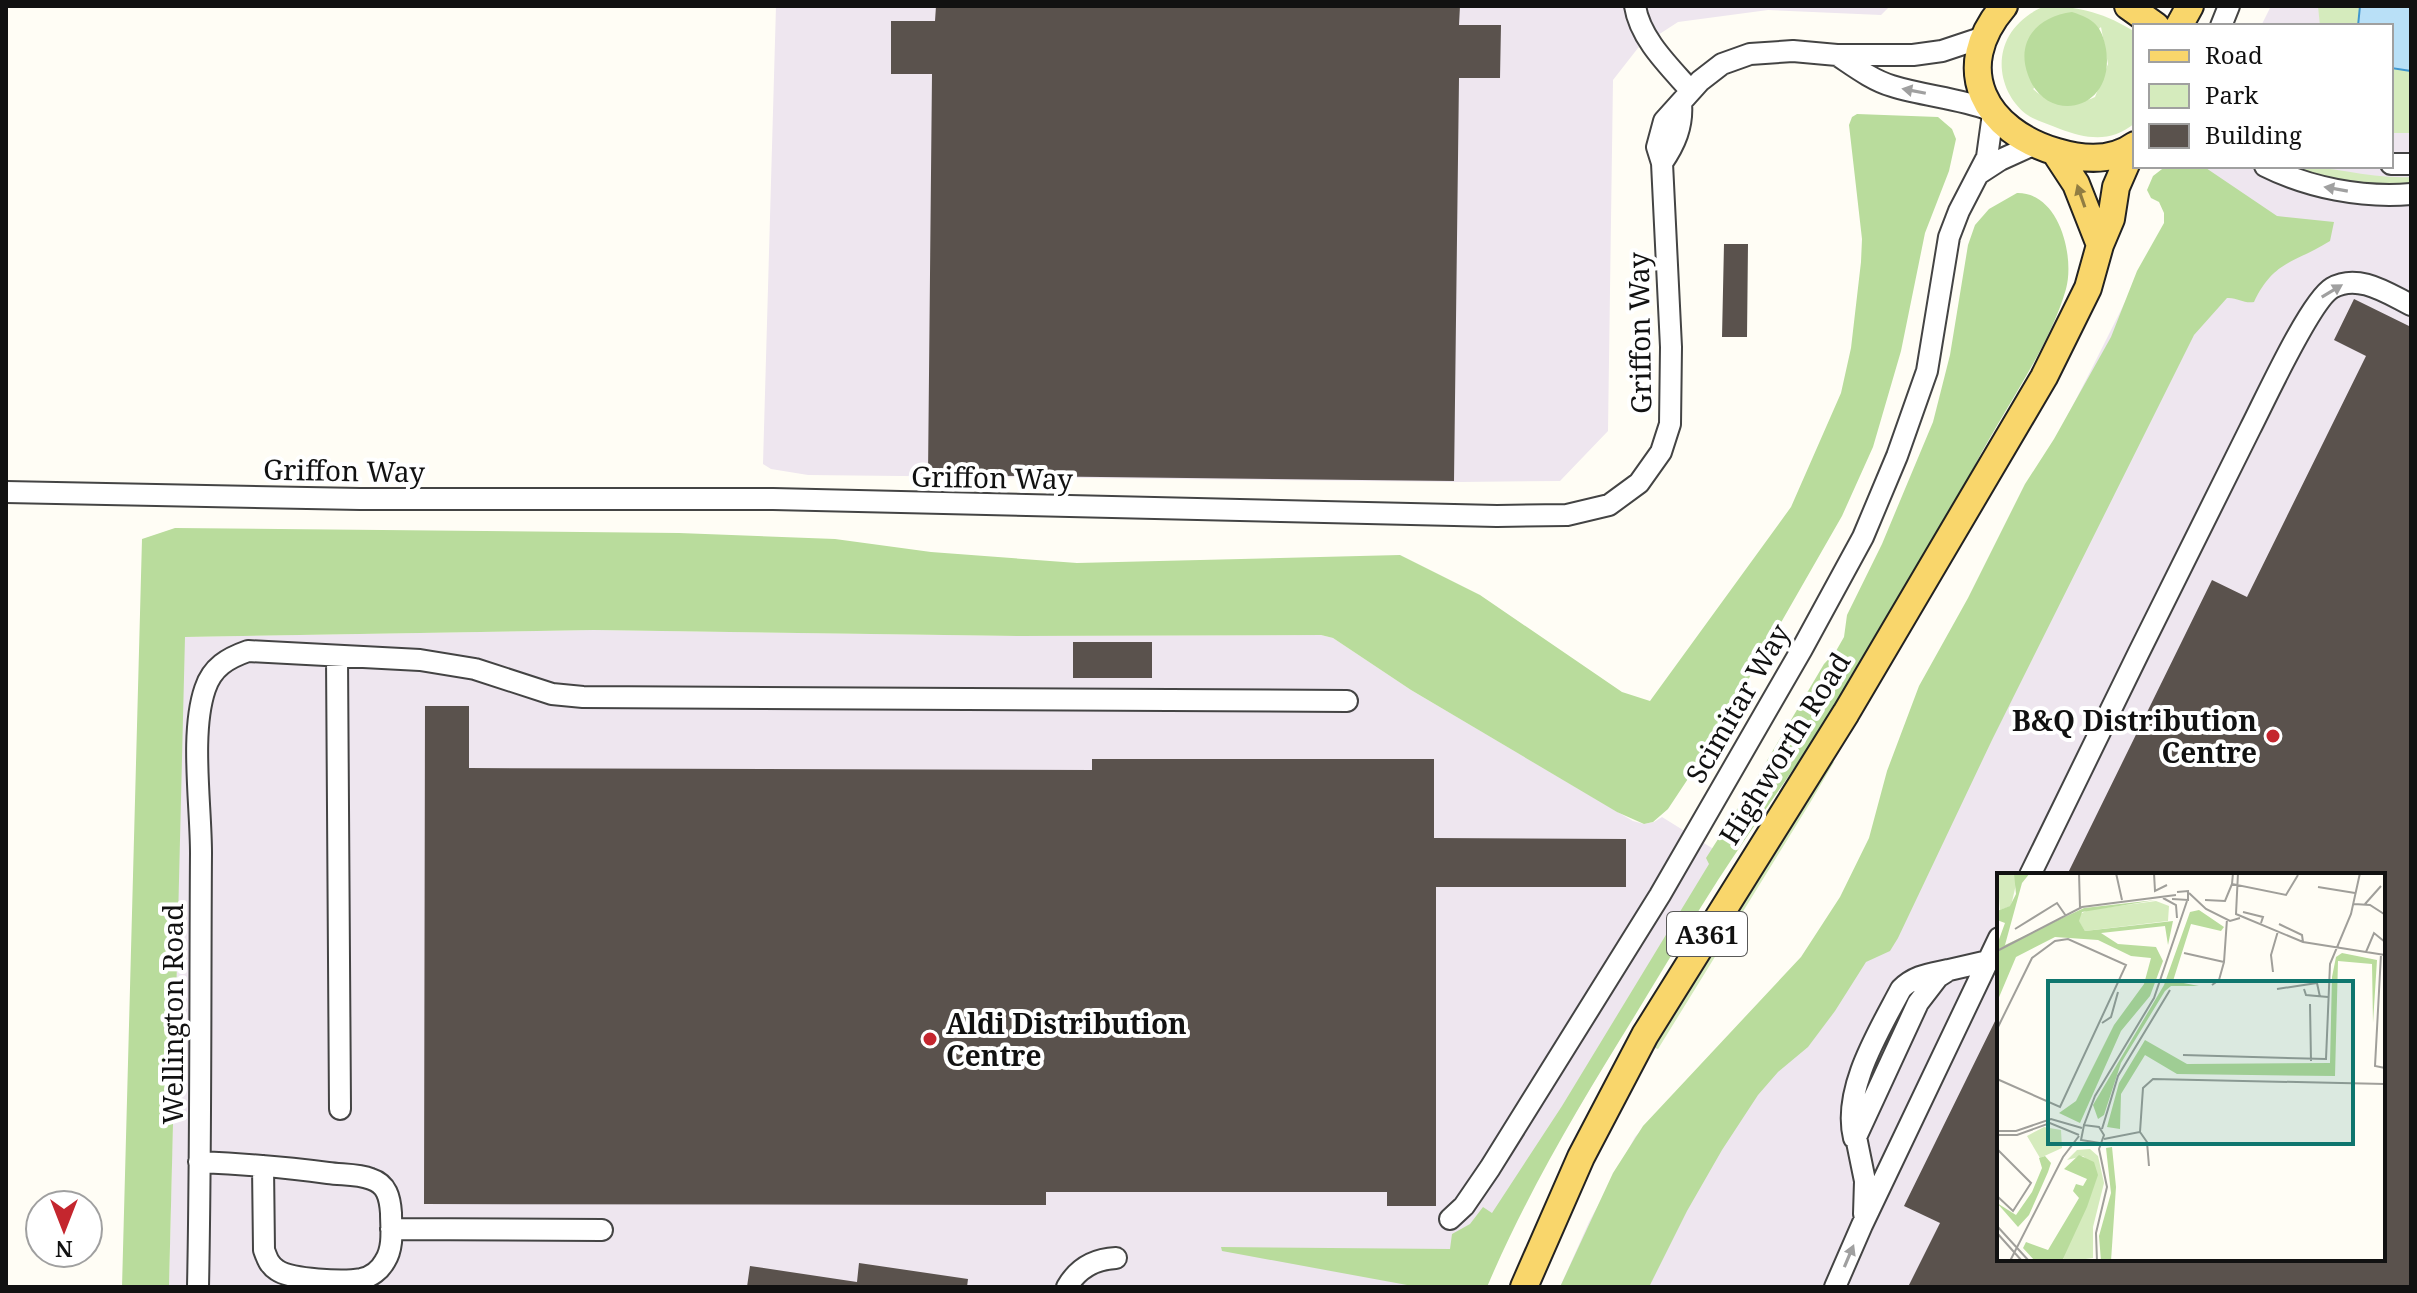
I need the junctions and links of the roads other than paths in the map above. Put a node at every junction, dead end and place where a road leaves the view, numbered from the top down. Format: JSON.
{"nodes":[{"id":1,"x":1635,"y":6,"type":"edge"},
{"id":2,"x":2004,"y":6,"type":"edge"},
{"id":3,"x":2128,"y":6,"type":"edge"},
{"id":4,"x":2190,"y":6,"type":"edge"},
{"id":5,"x":2153,"y":24,"type":"edge"},
{"id":6,"x":2180,"y":24,"type":"edge"},
{"id":7,"x":1984,"y":37,"type":"junction"},
{"id":8,"x":1837,"y":55,"type":"junction"},
{"id":9,"x":1686,"y":97,"type":"junction"},
{"id":10,"x":1991,"y":112,"type":"junction"},
{"id":11,"x":2133,"y":146,"type":"edge"},
{"id":12,"x":2045,"y":148,"type":"junction"},
{"id":13,"x":2133,"y":148,"type":"edge"},
{"id":14,"x":2270,"y":168,"type":"edge"},
{"id":15,"x":1980,"y":173,"type":"junction"},
{"id":16,"x":2411,"y":194,"type":"edge"},
{"id":17,"x":2100,"y":245,"type":"junction"},
{"id":18,"x":2411,"y":305,"type":"edge"},
{"id":19,"x":6,"y":492,"type":"edge"},
{"id":20,"x":337,"y":657,"type":"junction"},
{"id":21,"x":1347,"y":701,"type":"dead end"},
{"id":22,"x":2031,"y":873,"type":"edge"},
{"id":23,"x":1997,"y":942,"type":"edge"},
{"id":24,"x":1988,"y":961,"type":"junction"},
{"id":25,"x":340,"y":1109,"type":"dead end"},
{"id":26,"x":199,"y":1162,"type":"junction"},
{"id":27,"x":263,"y":1166,"type":"junction"},
{"id":28,"x":1450,"y":1219,"type":"dead end"},
{"id":29,"x":1862,"y":1225,"type":"junction"},
{"id":30,"x":391,"y":1229,"type":"junction"},
{"id":31,"x":602,"y":1230,"type":"dead end"},
{"id":32,"x":1116,"y":1258,"type":"dead end"},
{"id":33,"x":198,"y":1287,"type":"edge"},
{"id":34,"x":1067,"y":1287,"type":"edge"},
{"id":35,"x":1524,"y":1287,"type":"edge"},
{"id":36,"x":1835,"y":1287,"type":"edge"}],
"edges":[{"from":1,"to":9,"type":"street"},
{"from":2,"to":7,"type":"main road"},
{"from":3,"to":5,"type":"main road"},
{"from":4,"to":6,"type":"main road"},
{"from":7,"to":8,"type":"street"},
{"from":7,"to":10,"type":"main road"},
{"from":8,"to":9,"type":"street"},
{"from":10,"to":8,"type":"street","one_way":true},
{"from":9,"to":19,"type":"street","name":"Griffon Way"},
{"from":10,"to":12,"type":"main road"},
{"from":10,"to":15,"type":"street","name":"Scimitar Way"},
{"from":11,"to":12,"type":"main road"},
{"from":12,"to":15,"type":"street"},
{"from":17,"to":12,"type":"main road","one_way":true},
{"from":13,"to":17,"type":"main road","name":"Highworth Road","number":"A361"},
{"from":16,"to":14,"type":"street","one_way":true},
{"from":15,"to":28,"type":"street","name":"Scimitar Way"},
{"from":17,"to":35,"type":"main road","name":"Highworth Road","number":"A361"},
{"from":22,"to":18,"type":"street","one_way":true},
{"from":20,"to":21,"type":"street"},
{"from":20,"to":25,"type":"street"},
{"from":20,"to":26,"type":"street","name":"Wellington Road"},
{"from":23,"to":24,"type":"street"},
{"from":24,"to":29,"type":"street"},
{"from":24,"to":29,"type":"street"},
{"from":26,"to":27,"type":"street"},
{"from":26,"to":33,"type":"street","name":"Wellington Road"},
{"from":27,"to":30,"type":"street"},
{"from":27,"to":30,"type":"street"},
{"from":36,"to":29,"type":"street","one_way":true},
{"from":30,"to":31,"type":"street"},
{"from":32,"to":34,"type":"street"}]}
